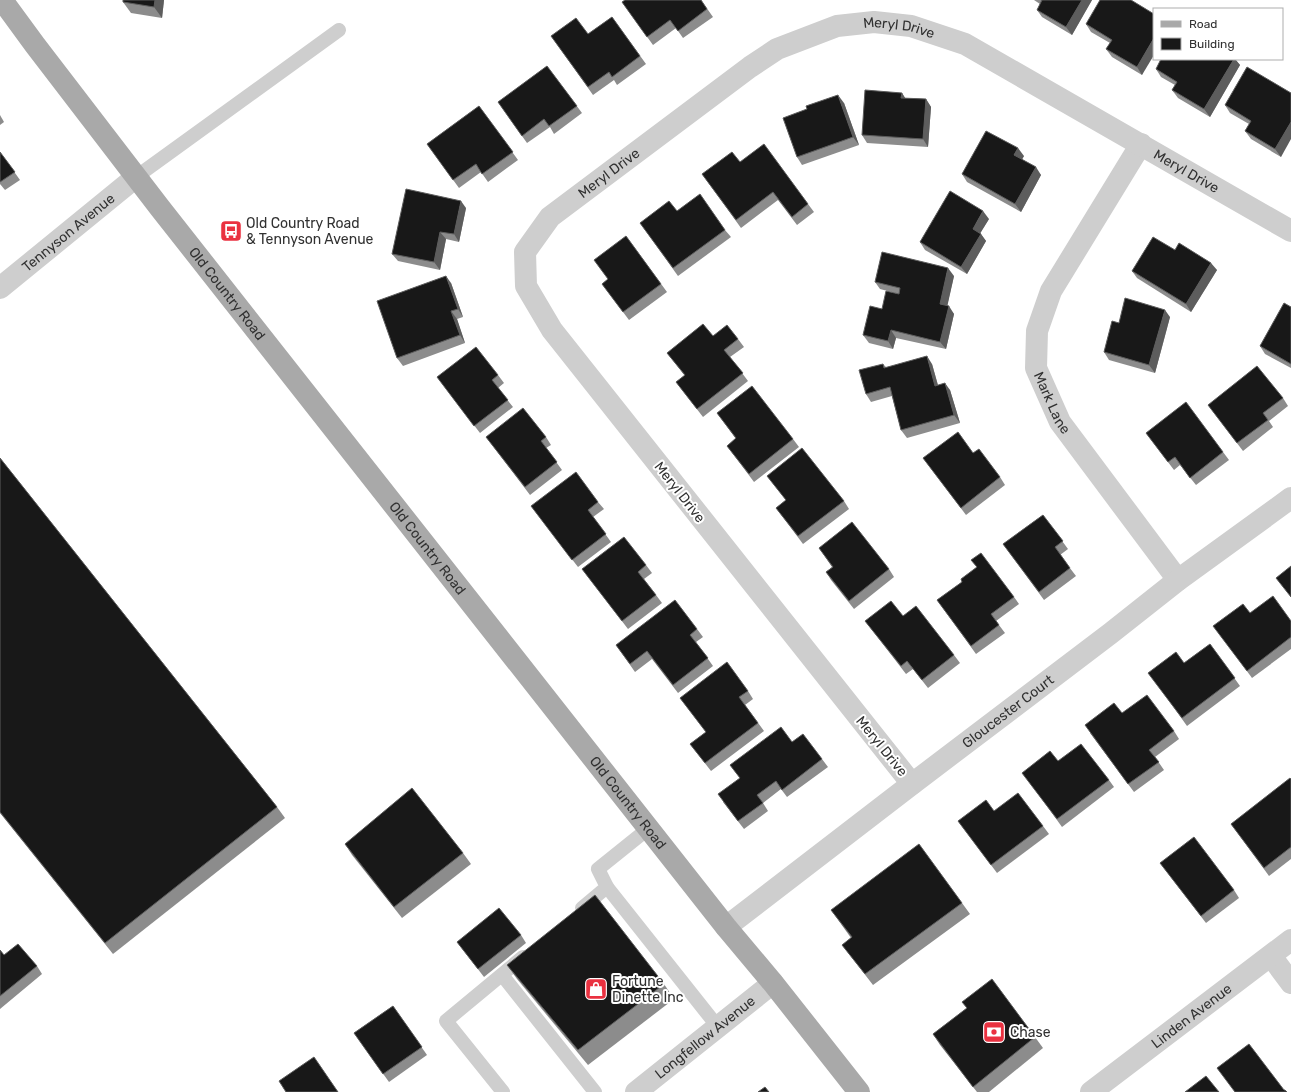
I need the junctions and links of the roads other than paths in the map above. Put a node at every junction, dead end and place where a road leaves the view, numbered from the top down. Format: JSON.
{"nodes":[{"id":1,"x":2,"y":0,"type":"edge"},
{"id":2,"x":339,"y":30,"type":"dead end"},
{"id":3,"x":1141,"y":144,"type":"junction"},
{"id":4,"x":136,"y":177,"type":"junction"},
{"id":5,"x":1291,"y":231,"type":"edge"},
{"id":6,"x":0,"y":288,"type":"edge"},
{"id":7,"x":1291,"y":498,"type":"edge"},
{"id":8,"x":1178,"y":580,"type":"junction"},
{"id":9,"x":912,"y":784,"type":"junction"},
{"id":10,"x":649,"y":828,"type":"junction"},
{"id":11,"x":607,"y":887,"type":"junction"},
{"id":12,"x":572,"y":917,"type":"edge"},
{"id":13,"x":726,"y":927,"type":"junction"},
{"id":14,"x":1291,"y":940,"type":"edge"},
{"id":15,"x":531,"y":951,"type":"edge"},
{"id":16,"x":1271,"y":956,"type":"junction"},
{"id":17,"x":502,"y":975,"type":"junction"},
{"id":18,"x":773,"y":983,"type":"junction"},
{"id":19,"x":1291,"y":983,"type":"edge"},
{"id":20,"x":718,"y":1027,"type":"junction"},
{"id":21,"x":503,"y":1092,"type":"edge"},
{"id":22,"x":595,"y":1092,"type":"edge"},
{"id":23,"x":636,"y":1092,"type":"edge"},
{"id":24,"x":859,"y":1092,"type":"edge"},
{"id":25,"x":1091,"y":1092,"type":"edge"}],
"edges":[{"from":1,"to":4,"type":"main road","name":"Old Country Road"},
{"from":2,"to":4,"type":"lane"},
{"from":3,"to":5,"type":"street","name":"Meryl Drive"},
{"from":3,"to":8,"type":"street","name":"Mark Lane"},
{"from":3,"to":9,"type":"street","name":"Meryl Drive"},
{"from":4,"to":6,"type":"street","name":"Tennyson Avenue"},
{"from":4,"to":10,"type":"main road","name":"Old Country Road"},
{"from":7,"to":8,"type":"street","name":"Gloucester Court"},
{"from":8,"to":9,"type":"street","name":"Gloucester Court"},
{"from":9,"to":13,"type":"street","name":"Gloucester Court"},
{"from":10,"to":11,"type":"lane"},
{"from":10,"to":13,"type":"main road","name":"Old Country Road"},
{"from":11,"to":12,"type":"lane"},
{"from":11,"to":20,"type":"lane"},
{"from":13,"to":18,"type":"main road","name":"Old Country Road"},
{"from":14,"to":16,"type":"street","name":"Linden Avenue"},
{"from":15,"to":17,"type":"lane"},
{"from":16,"to":19,"type":"street"},
{"from":16,"to":25,"type":"street","name":"Linden Avenue"},
{"from":17,"to":21,"type":"lane"},
{"from":17,"to":22,"type":"lane"},
{"from":18,"to":20,"type":"street","name":"Longfellow Avenue"},
{"from":18,"to":24,"type":"main road","name":"Old Country Road"},
{"from":20,"to":23,"type":"street","name":"Longfellow Avenue"}]}
